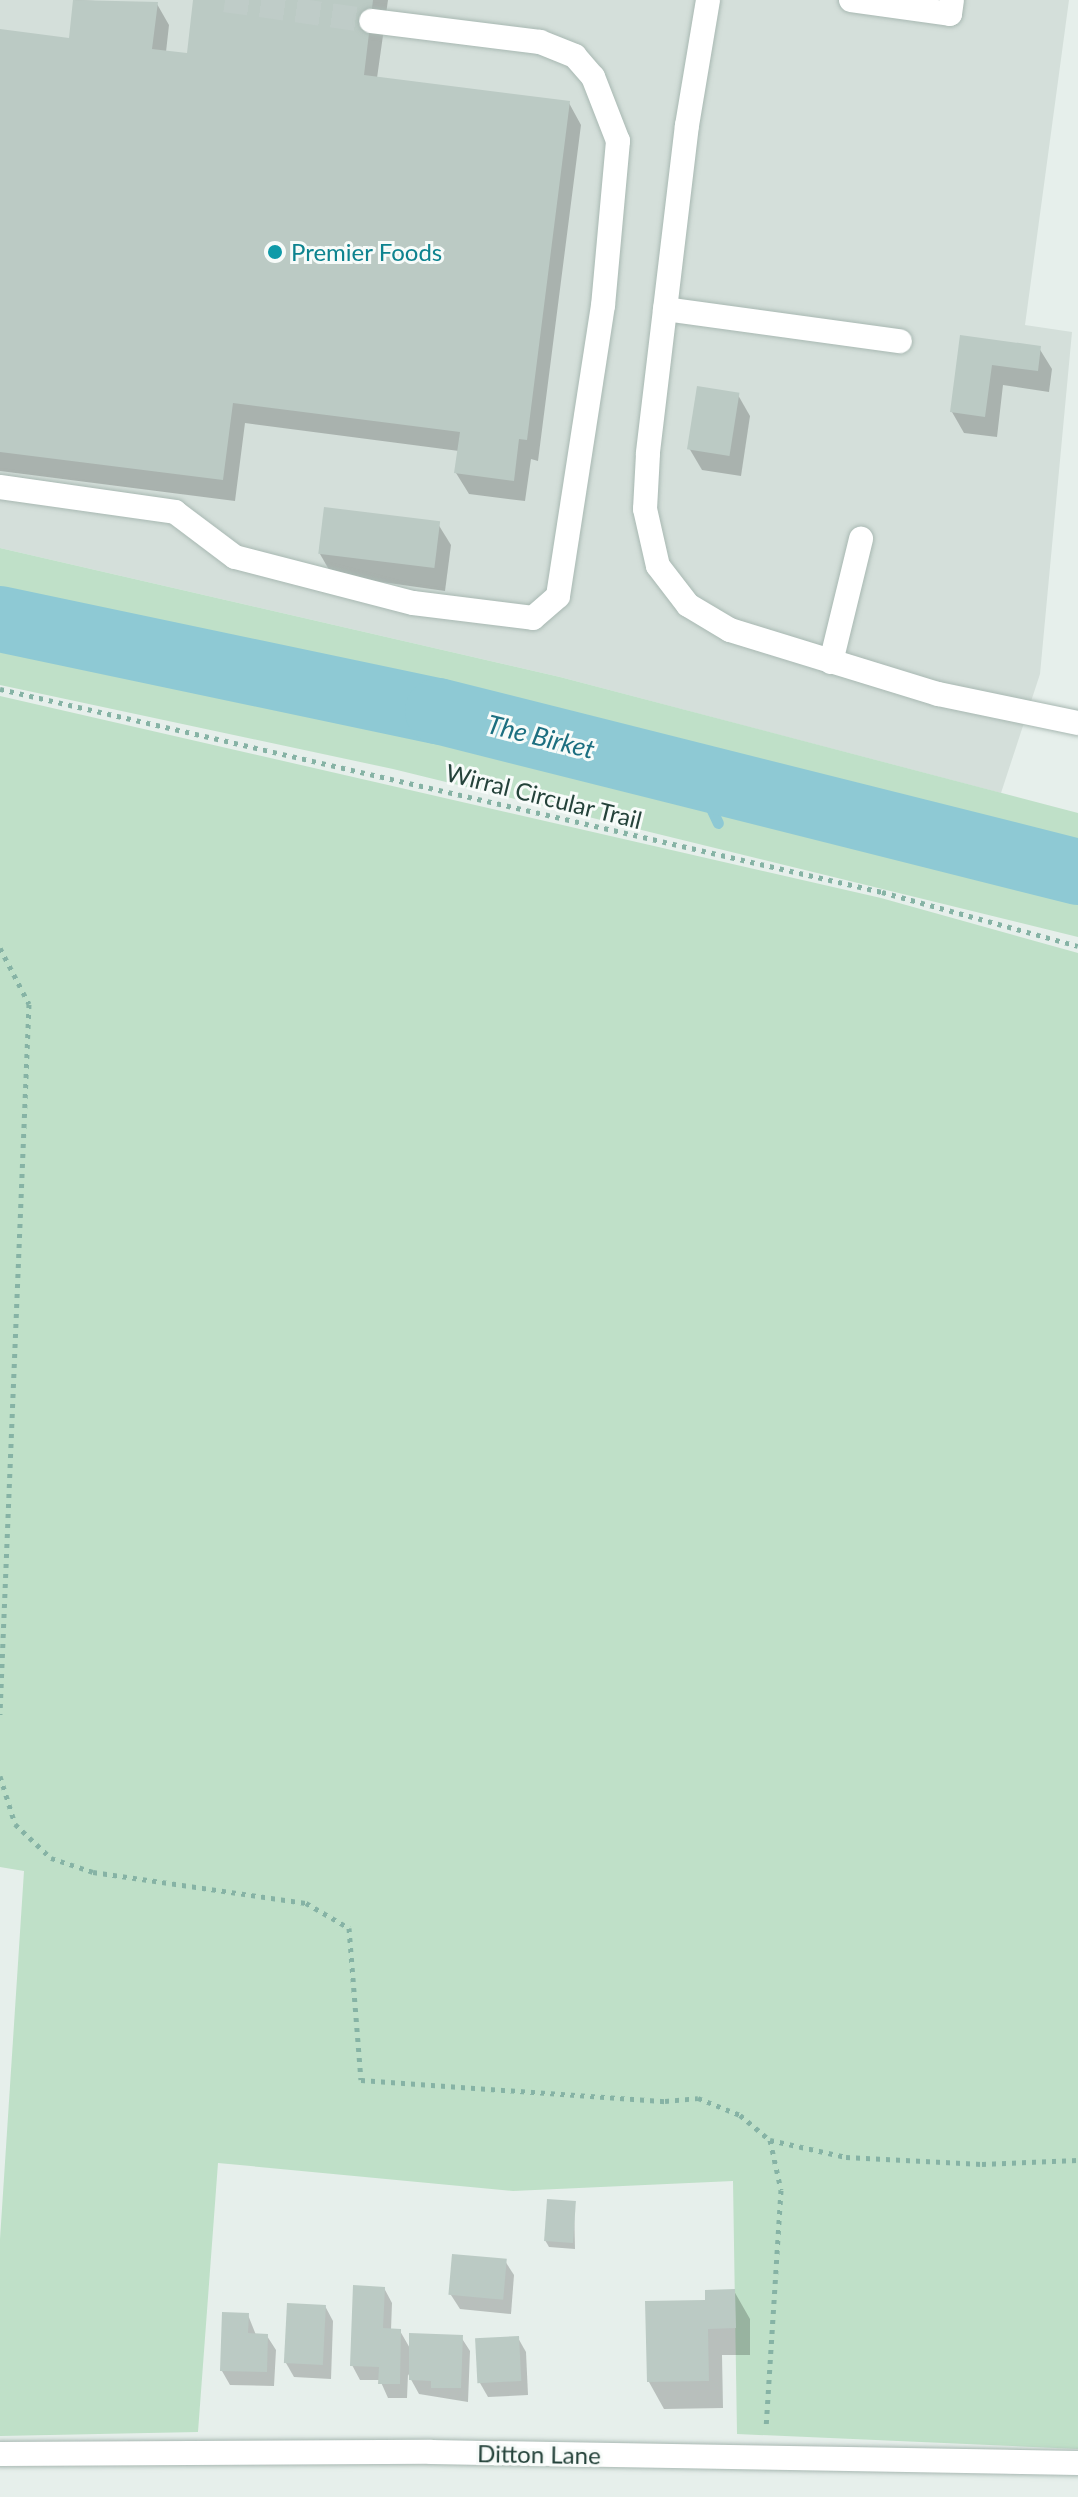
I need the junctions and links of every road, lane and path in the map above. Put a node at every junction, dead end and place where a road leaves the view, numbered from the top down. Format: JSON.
{"nodes":[{"id":1,"x":708,"y":0,"type":"edge"},
{"id":2,"x":851,"y":0,"type":"edge"},
{"id":3,"x":952,"y":0,"type":"edge"},
{"id":4,"x":371,"y":21,"type":"tunnel mouth"},
{"id":5,"x":665,"y":309,"type":"junction"},
{"id":6,"x":900,"y":341,"type":"dead end"},
{"id":7,"x":0,"y":487,"type":"edge"},
{"id":8,"x":861,"y":539,"type":"dead end"},
{"id":9,"x":831,"y":662,"type":"junction"},
{"id":10,"x":0,"y":689,"type":"edge"},
{"id":11,"x":1078,"y":723,"type":"edge"},
{"id":12,"x":1078,"y":946,"type":"edge"},
{"id":13,"x":0,"y":948,"type":"edge"},
{"id":14,"x":0,"y":1714,"type":"edge"},
{"id":15,"x":0,"y":1776,"type":"edge"},
{"id":16,"x":770,"y":2140,"type":"junction"},
{"id":17,"x":1078,"y":2160,"type":"edge"},
{"id":18,"x":0,"y":2454,"type":"edge"},
{"id":19,"x":765,"y":2457,"type":"junction"},
{"id":20,"x":1078,"y":2463,"type":"edge"}],
"edges":[{"from":1,"to":5,"type":"street"},
{"from":2,"to":3,"type":"street"},
{"from":4,"to":7,"type":"street"},
{"from":5,"to":6,"type":"street"},
{"from":5,"to":9,"type":"street"},
{"from":8,"to":9,"type":"street"},
{"from":9,"to":11,"type":"street"},
{"from":10,"to":12,"type":"path","name":"Wirral Circular Trail"},
{"from":13,"to":14,"type":"path"},
{"from":15,"to":16,"type":"path"},
{"from":16,"to":17,"type":"path"},
{"from":16,"to":19,"type":"path"},
{"from":18,"to":19,"type":"street","name":"Ditton Lane"},
{"from":19,"to":20,"type":"street","name":"Ditton Lane"}]}
